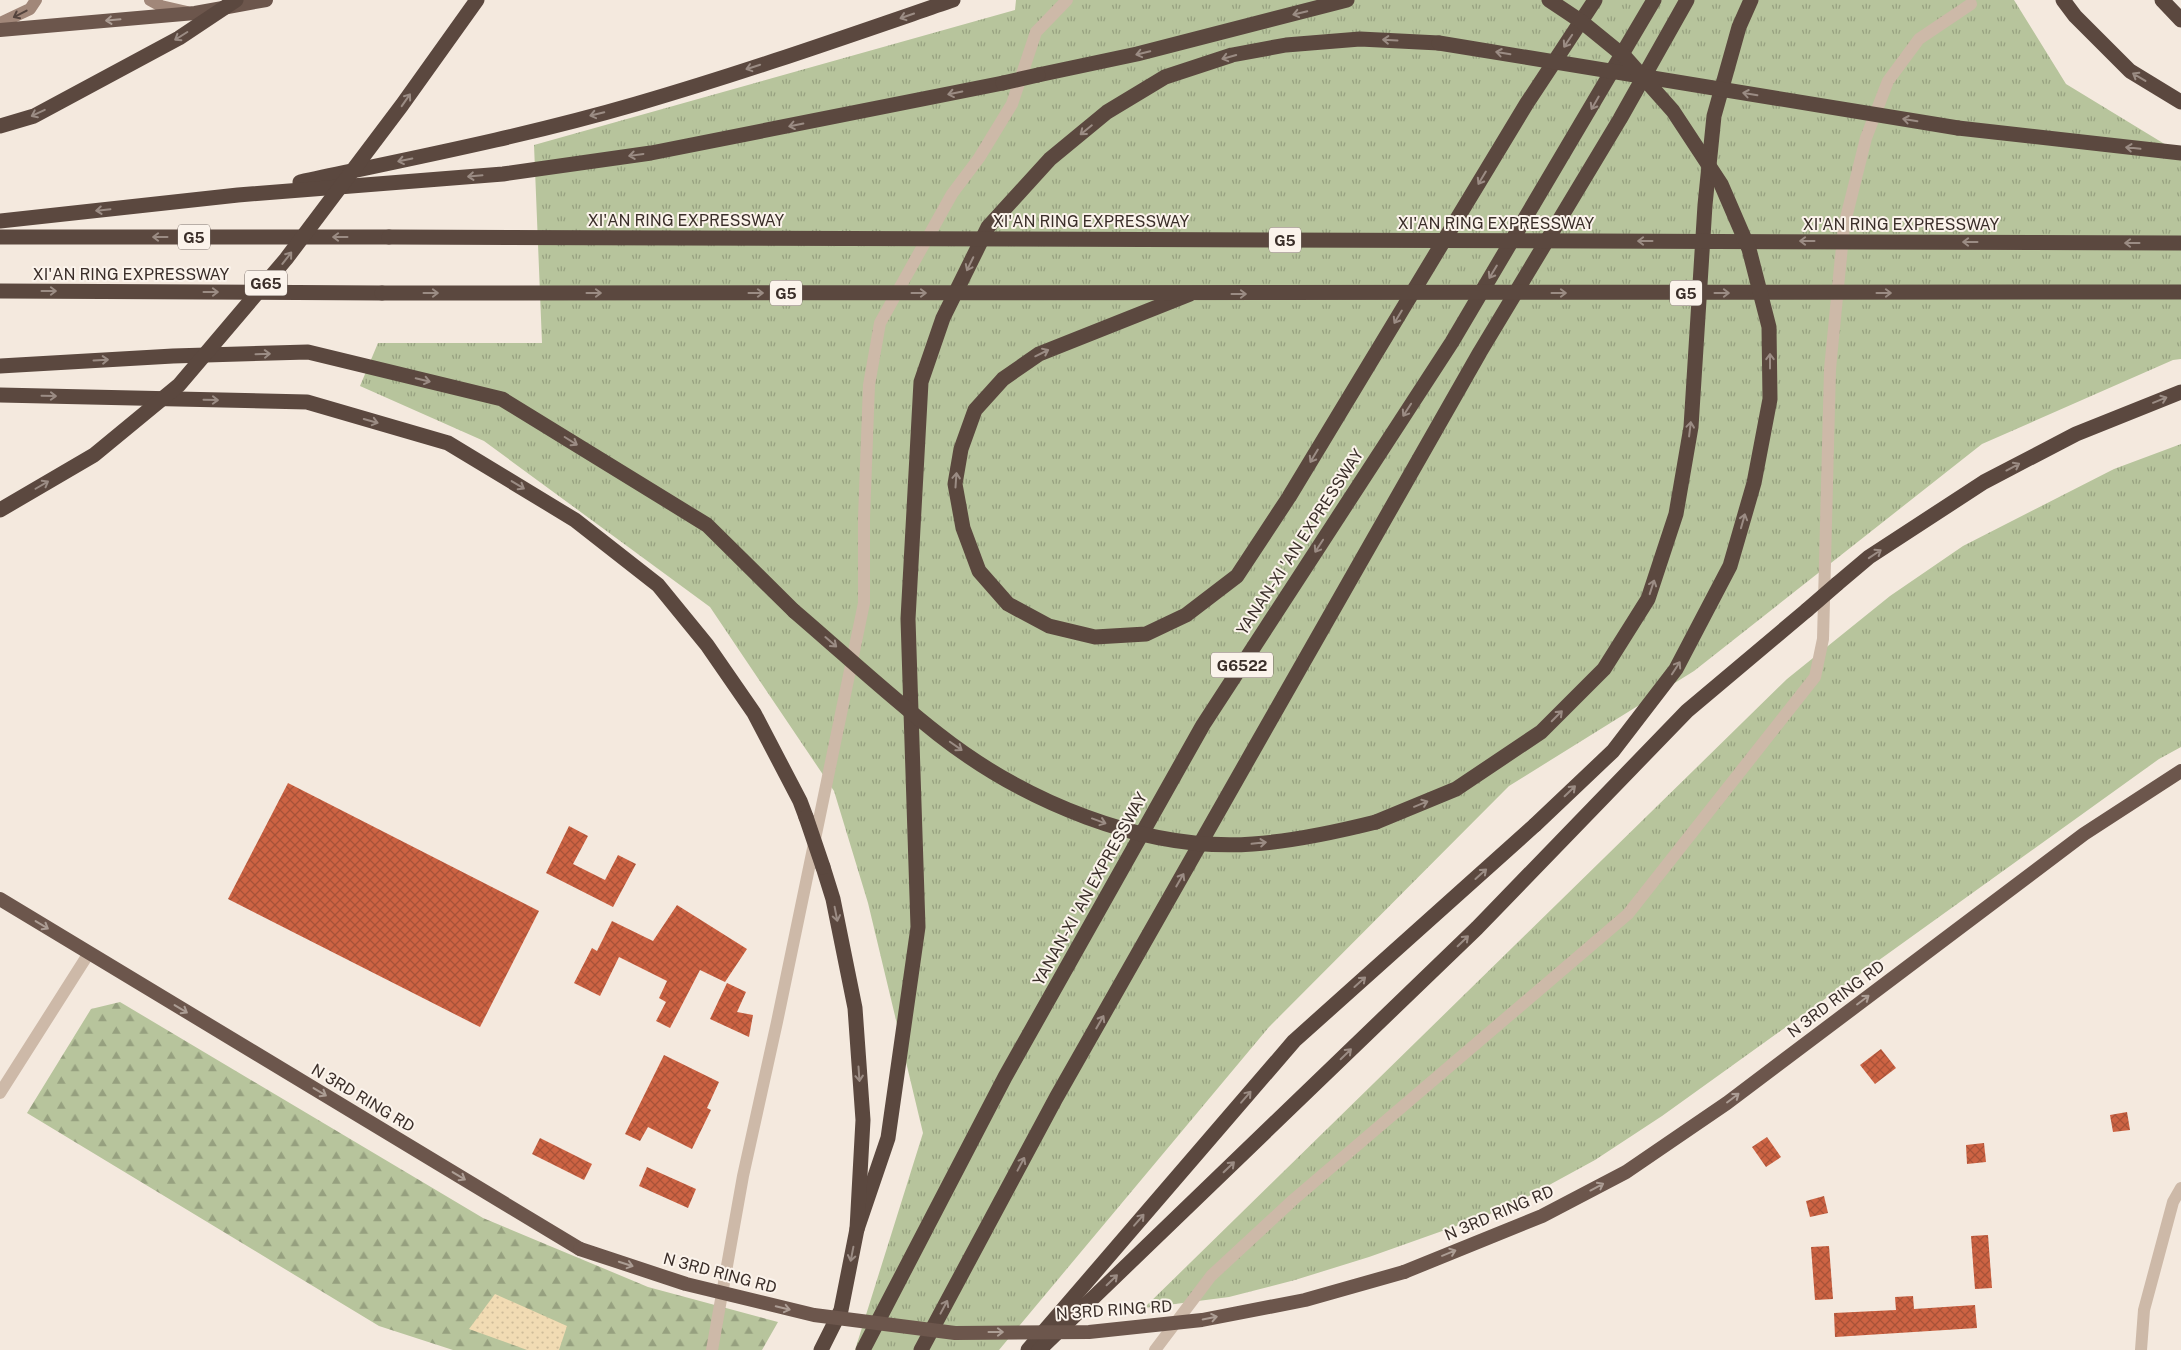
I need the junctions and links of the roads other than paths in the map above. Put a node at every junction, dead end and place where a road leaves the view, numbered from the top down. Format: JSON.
{"nodes":[{"id":1,"x":36,"y":0,"type":"edge"},
{"id":2,"x":150,"y":0,"type":"edge"},
{"id":3,"x":236,"y":0,"type":"edge"},
{"id":4,"x":266,"y":0,"type":"edge"},
{"id":5,"x":477,"y":0,"type":"edge"},
{"id":6,"x":953,"y":0,"type":"edge"},
{"id":7,"x":1067,"y":0,"type":"edge"},
{"id":8,"x":1347,"y":0,"type":"edge"},
{"id":9,"x":1549,"y":0,"type":"edge"},
{"id":10,"x":1595,"y":0,"type":"edge"},
{"id":11,"x":1654,"y":0,"type":"edge"},
{"id":12,"x":1687,"y":0,"type":"edge"},
{"id":13,"x":1751,"y":0,"type":"edge"},
{"id":14,"x":2063,"y":0,"type":"edge"},
{"id":15,"x":2162,"y":0,"type":"edge"},
{"id":16,"x":1971,"y":4,"type":"dead end"},
{"id":17,"x":195,"y":13,"type":"junction"},
{"id":18,"x":2181,"y":20,"type":"edge"},
{"id":19,"x":0,"y":23,"type":"edge"},
{"id":20,"x":0,"y":30,"type":"edge"},
{"id":21,"x":2181,"y":102,"type":"edge"},
{"id":22,"x":0,"y":126,"type":"edge"},
{"id":23,"x":2181,"y":153,"type":"edge"},
{"id":24,"x":238,"y":195,"type":"junction"},
{"id":25,"x":0,"y":221,"type":"edge"},
{"id":26,"x":0,"y":237,"type":"edge"},
{"id":27,"x":2181,"y":243,"type":"edge"},
{"id":28,"x":0,"y":291,"type":"edge"},
{"id":29,"x":2181,"y":292,"type":"edge"},
{"id":30,"x":1190,"y":294,"type":"junction"},
{"id":31,"x":0,"y":366,"type":"edge"},
{"id":32,"x":2181,"y":392,"type":"edge"},
{"id":33,"x":0,"y":395,"type":"edge"},
{"id":34,"x":0,"y":510,"type":"edge"},
{"id":35,"x":2181,"y":771,"type":"edge"},
{"id":36,"x":0,"y":899,"type":"edge"},
{"id":37,"x":89,"y":953,"type":"junction"},
{"id":38,"x":0,"y":1094,"type":"edge"},
{"id":39,"x":2181,"y":1188,"type":"edge"},
{"id":40,"x":857,"y":1229,"type":"junction"},
{"id":41,"x":712,"y":1350,"type":"edge"},
{"id":42,"x":821,"y":1350,"type":"edge"},
{"id":43,"x":863,"y":1350,"type":"edge"},
{"id":44,"x":921,"y":1350,"type":"edge"},
{"id":45,"x":1028,"y":1350,"type":"edge"},
{"id":46,"x":1039,"y":1350,"type":"edge"},
{"id":47,"x":1155,"y":1350,"type":"edge"},
{"id":48,"x":2141,"y":1350,"type":"edge"}],
"edges":[{"from":1,"to":19,"type":"main road","one_way":true},
{"from":2,"to":17,"type":"main road"},
{"from":3,"to":22,"type":"highway","one_way":true,"bridge":true},
{"from":4,"to":17,"type":"highway"},
{"from":34,"to":5,"type":"highway","number":"G65","one_way":true,"bridge":true},
{"from":6,"to":24,"type":"highway","one_way":true},
{"from":7,"to":41,"type":"street"},
{"from":8,"to":24,"type":"highway","one_way":true,"bridge":true},
{"from":45,"to":9,"type":"highway","one_way":true,"bridge":true},
{"from":10,"to":30,"type":"highway","one_way":true},
{"from":11,"to":43,"type":"highway","name":"YANAN-XI 'AN EXPRESSWAY","number":"G6522","one_way":true},
{"from":44,"to":12,"type":"highway","number":"G6522","one_way":true},
{"from":31,"to":13,"type":"highway","one_way":true,"bridge":true},
{"from":21,"to":14,"type":"highway","one_way":true},
{"from":15,"to":18,"type":"highway"},
{"from":16,"to":47,"type":"street"},
{"from":17,"to":20,"type":"highway","one_way":true},
{"from":23,"to":40,"type":"highway","one_way":true,"bridge":true},
{"from":24,"to":25,"type":"highway","one_way":true},
{"from":27,"to":26,"type":"highway","name":"XI'AN RING EXPRESSWAY","number":"G5","one_way":true,"bridge":true},
{"from":28,"to":30,"type":"highway","name":"XI'AN RING EXPRESSWAY","number":"G5","one_way":true,"bridge":true},
{"from":30,"to":29,"type":"highway","name":"XI'AN RING EXPRESSWAY","number":"G5","one_way":true,"bridge":true},
{"from":46,"to":32,"type":"highway","one_way":true,"bridge":true},
{"from":33,"to":40,"type":"highway","one_way":true,"bridge":true},
{"from":37,"to":35,"type":"highway","name":"N 3RD RING RD","one_way":true,"bridge":true},
{"from":36,"to":37,"type":"highway","name":"N 3RD RING RD","one_way":true},
{"from":37,"to":38,"type":"street"},
{"from":39,"to":48,"type":"street"},
{"from":40,"to":42,"type":"highway","one_way":true}]}
